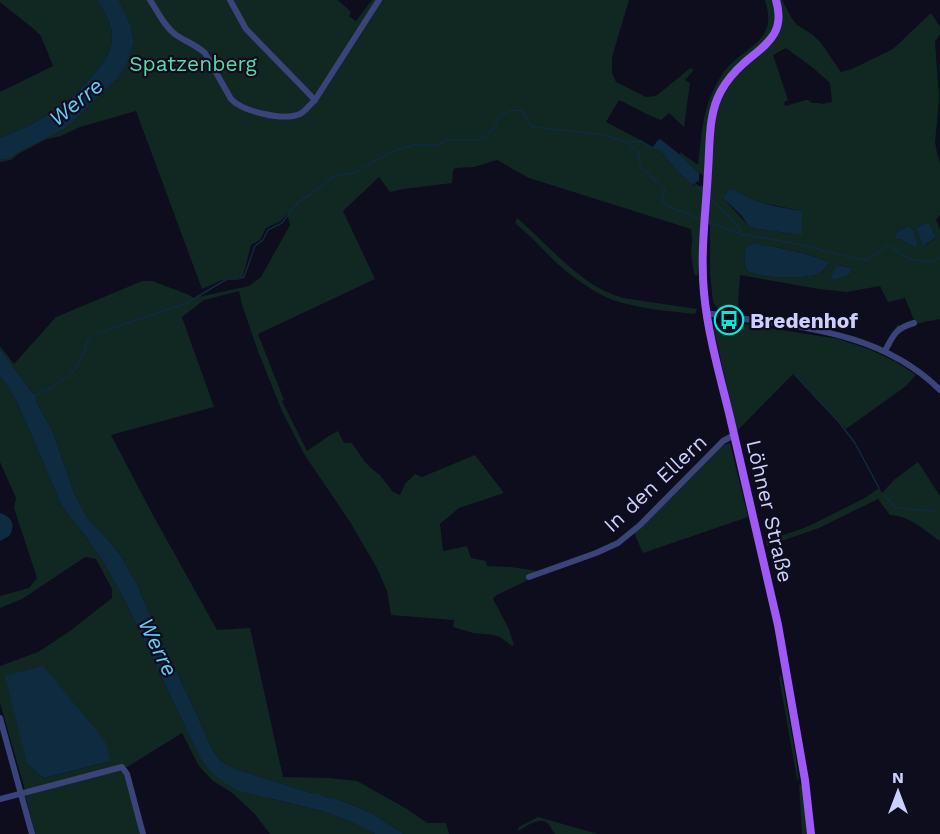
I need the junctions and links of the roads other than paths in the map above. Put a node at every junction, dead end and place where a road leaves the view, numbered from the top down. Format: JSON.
{"nodes":[{"id":1,"x":150,"y":0,"type":"edge"},
{"id":2,"x":230,"y":0,"type":"edge"},
{"id":3,"x":379,"y":0,"type":"edge"},
{"id":4,"x":776,"y":0,"type":"edge"},
{"id":5,"x":315,"y":100,"type":"junction"},
{"id":6,"x":706,"y":313,"type":"junction"},
{"id":7,"x":914,"y":323,"type":"dead end"},
{"id":8,"x":885,"y":351,"type":"junction"},
{"id":9,"x":940,"y":390,"type":"edge"},
{"id":10,"x":734,"y":435,"type":"junction"},
{"id":11,"x":529,"y":577,"type":"dead end"},
{"id":12,"x":0,"y":718,"type":"edge"},
{"id":13,"x":21,"y":793,"type":"junction"},
{"id":14,"x":0,"y":799,"type":"edge"},
{"id":15,"x":32,"y":834,"type":"edge"},
{"id":16,"x":143,"y":834,"type":"edge"},
{"id":17,"x":811,"y":834,"type":"edge"}],
"edges":[{"from":1,"to":5,"type":"street"},
{"from":2,"to":5,"type":"street"},
{"from":3,"to":5,"type":"street"},
{"from":4,"to":6,"type":"main road","name":"Löhner Straße"},
{"from":6,"to":8,"type":"street"},
{"from":6,"to":10,"type":"main road","name":"Löhner Straße"},
{"from":7,"to":8,"type":"street"},
{"from":8,"to":9,"type":"street"},
{"from":10,"to":11,"type":"street","name":"In den Ellern"},
{"from":10,"to":17,"type":"main road","name":"Löhner Straße"},
{"from":12,"to":13,"type":"street"},
{"from":13,"to":14,"type":"street"},
{"from":13,"to":15,"type":"street"},
{"from":13,"to":16,"type":"street"}]}
